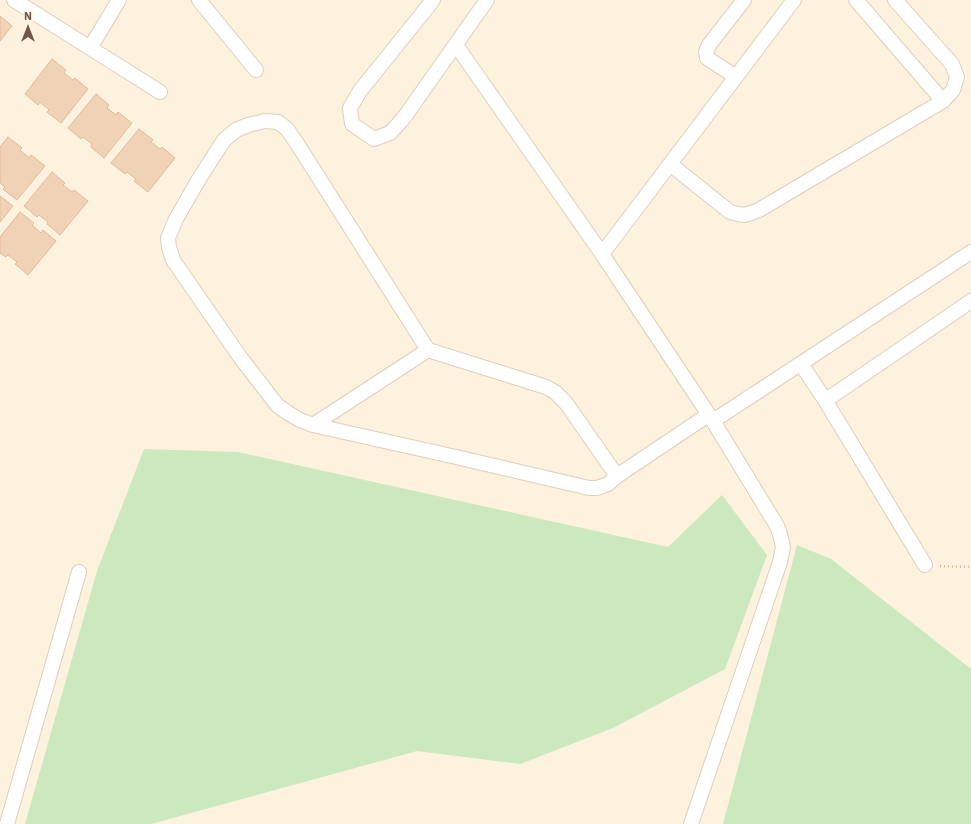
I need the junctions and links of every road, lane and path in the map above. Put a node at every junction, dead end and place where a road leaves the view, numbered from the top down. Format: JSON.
{"nodes":[{"id":1,"x":14,"y":0,"type":"edge"},
{"id":2,"x":119,"y":0,"type":"edge"},
{"id":3,"x":199,"y":0,"type":"edge"},
{"id":4,"x":433,"y":0,"type":"edge"},
{"id":5,"x":487,"y":0,"type":"edge"},
{"id":6,"x":744,"y":0,"type":"edge"},
{"id":7,"x":794,"y":0,"type":"edge"},
{"id":8,"x":856,"y":0,"type":"edge"},
{"id":9,"x":896,"y":0,"type":"edge"},
{"id":10,"x":456,"y":44,"type":"junction"},
{"id":11,"x":90,"y":48,"type":"junction"},
{"id":12,"x":256,"y":70,"type":"dead end"},
{"id":13,"x":736,"y":77,"type":"junction"},
{"id":14,"x":160,"y":92,"type":"dead end"},
{"id":15,"x":943,"y":101,"type":"junction"},
{"id":16,"x":670,"y":164,"type":"junction"},
{"id":17,"x":971,"y":252,"type":"edge"},
{"id":18,"x":602,"y":254,"type":"junction"},
{"id":19,"x":971,"y":301,"type":"edge"},
{"id":20,"x":428,"y":350,"type":"junction"},
{"id":21,"x":801,"y":364,"type":"junction"},
{"id":22,"x":825,"y":400,"type":"junction"},
{"id":23,"x":711,"y":418,"type":"junction"},
{"id":24,"x":312,"y":425,"type":"junction"},
{"id":25,"x":617,"y":476,"type":"junction"},
{"id":26,"x":925,"y":565,"type":"joint"},
{"id":27,"x":971,"y":567,"type":"edge"},
{"id":28,"x":79,"y":572,"type":"dead end"},
{"id":29,"x":7,"y":824,"type":"edge"},
{"id":30,"x":691,"y":824,"type":"edge"}],
"edges":[{"from":1,"to":11,"type":"street"},
{"from":2,"to":11,"type":"street"},
{"from":3,"to":12,"type":"street"},
{"from":4,"to":10,"type":"street"},
{"from":5,"to":10,"type":"street"},
{"from":6,"to":13,"type":"street"},
{"from":7,"to":13,"type":"street"},
{"from":8,"to":15,"type":"street"},
{"from":9,"to":15,"type":"street"},
{"from":10,"to":18,"type":"street"},
{"from":11,"to":14,"type":"street"},
{"from":13,"to":16,"type":"street"},
{"from":15,"to":16,"type":"street"},
{"from":16,"to":18,"type":"street"},
{"from":17,"to":21,"type":"street"},
{"from":18,"to":23,"type":"street"},
{"from":19,"to":22,"type":"street"},
{"from":20,"to":24,"type":"street"},
{"from":20,"to":24,"type":"street"},
{"from":20,"to":25,"type":"street"},
{"from":21,"to":22,"type":"street"},
{"from":21,"to":23,"type":"street"},
{"from":22,"to":26,"type":"street"},
{"from":23,"to":25,"type":"street"},
{"from":23,"to":30,"type":"street"},
{"from":24,"to":25,"type":"street"},
{"from":26,"to":27,"type":"path"},
{"from":28,"to":29,"type":"street"}]}
